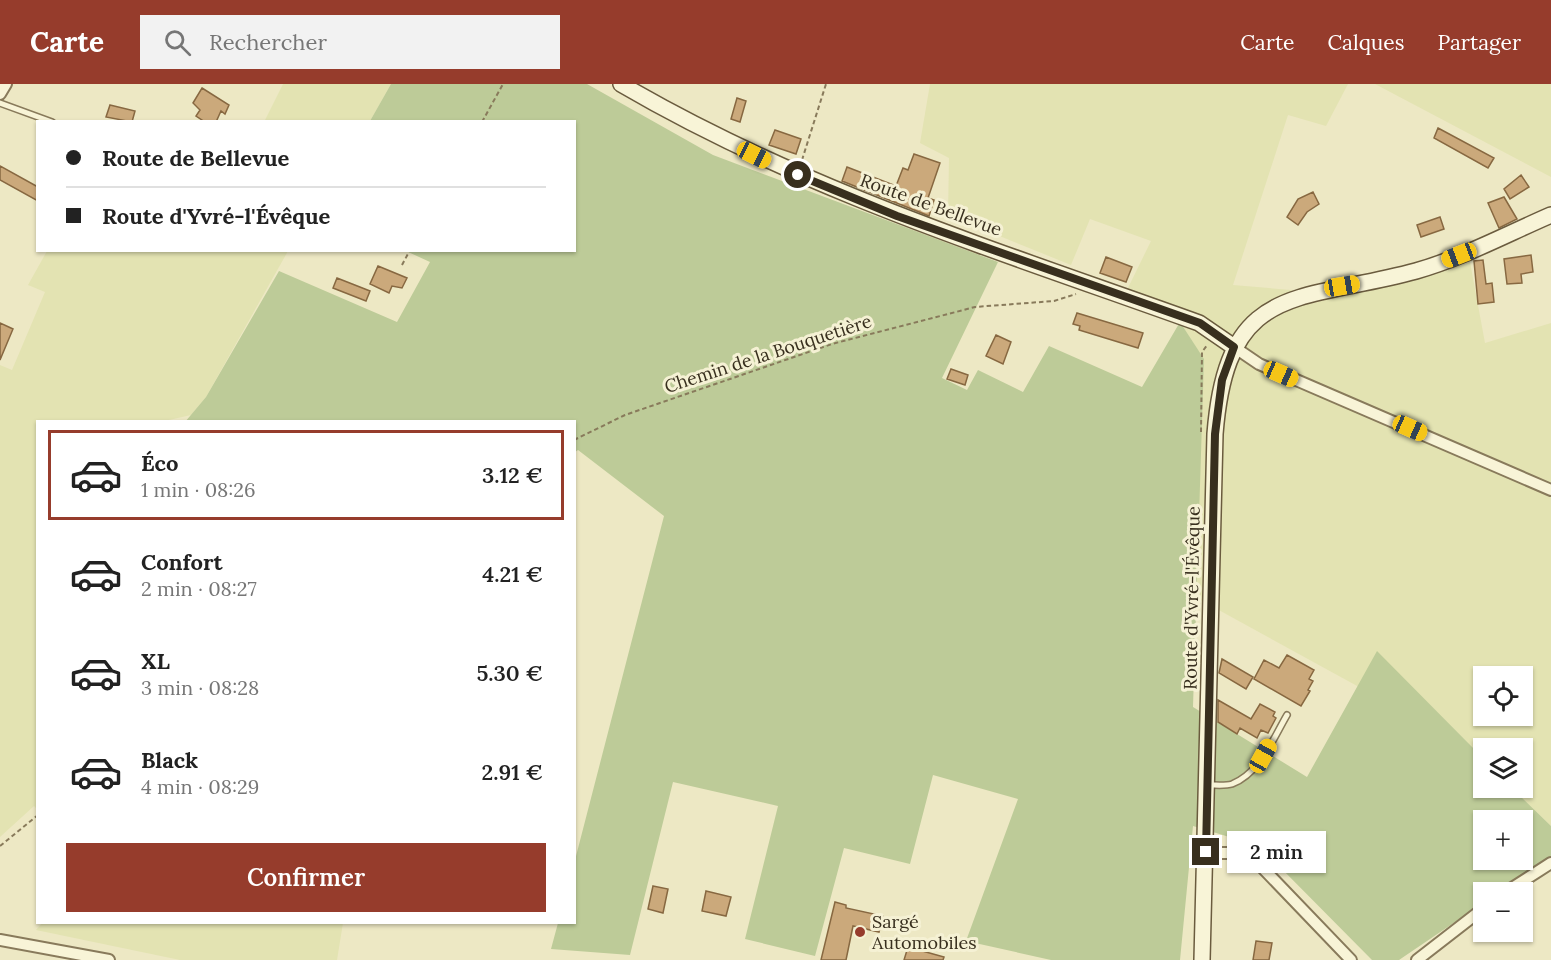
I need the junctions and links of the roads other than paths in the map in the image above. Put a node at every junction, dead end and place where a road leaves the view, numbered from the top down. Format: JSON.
{"nodes":[{"id":1,"x":6,"y":84,"type":"edge"},
{"id":2,"x":621,"y":84,"type":"edge"},
{"id":3,"x":0,"y":94,"type":"edge"},
{"id":4,"x":0,"y":103,"type":"edge"},
{"id":5,"x":47,"y":120,"type":"edge"},
{"id":6,"x":1551,"y":215,"type":"edge"},
{"id":7,"x":1234,"y":347,"type":"junction"},
{"id":8,"x":1551,"y":490,"type":"edge"},
{"id":9,"x":1287,"y":715,"type":"dead end"},
{"id":10,"x":1207,"y":785,"type":"junction"},
{"id":11,"x":1206,"y":852,"type":"junction"},
{"id":12,"x":1551,"y":863,"type":"edge"},
{"id":13,"x":1522,"y":882,"type":"edge"},
{"id":14,"x":1473,"y":917,"type":"edge"},
{"id":15,"x":0,"y":939,"type":"edge"},
{"id":16,"x":109,"y":960,"type":"edge"},
{"id":17,"x":1202,"y":960,"type":"edge"},
{"id":18,"x":1351,"y":960,"type":"edge"},
{"id":19,"x":1417,"y":960,"type":"edge"}],
"edges":[{"from":1,"to":3,"type":"street"},
{"from":2,"to":7,"type":"street","name":"Route de Bellevue"},
{"from":4,"to":5,"type":"lane"},
{"from":6,"to":7,"type":"street"},
{"from":7,"to":8,"type":"street"},
{"from":7,"to":10,"type":"street","name":"Route d'Yvré-l'Évêque"},
{"from":9,"to":10,"type":"lane"},
{"from":10,"to":11,"type":"street","name":"Route d'Yvré-l'Évêque"},
{"from":11,"to":17,"type":"street","name":"Route d'Yvré-l'Évêque"},
{"from":11,"to":18,"type":"street"},
{"from":12,"to":13,"type":"street"},
{"from":14,"to":19,"type":"street"},
{"from":15,"to":16,"type":"street"}]}
